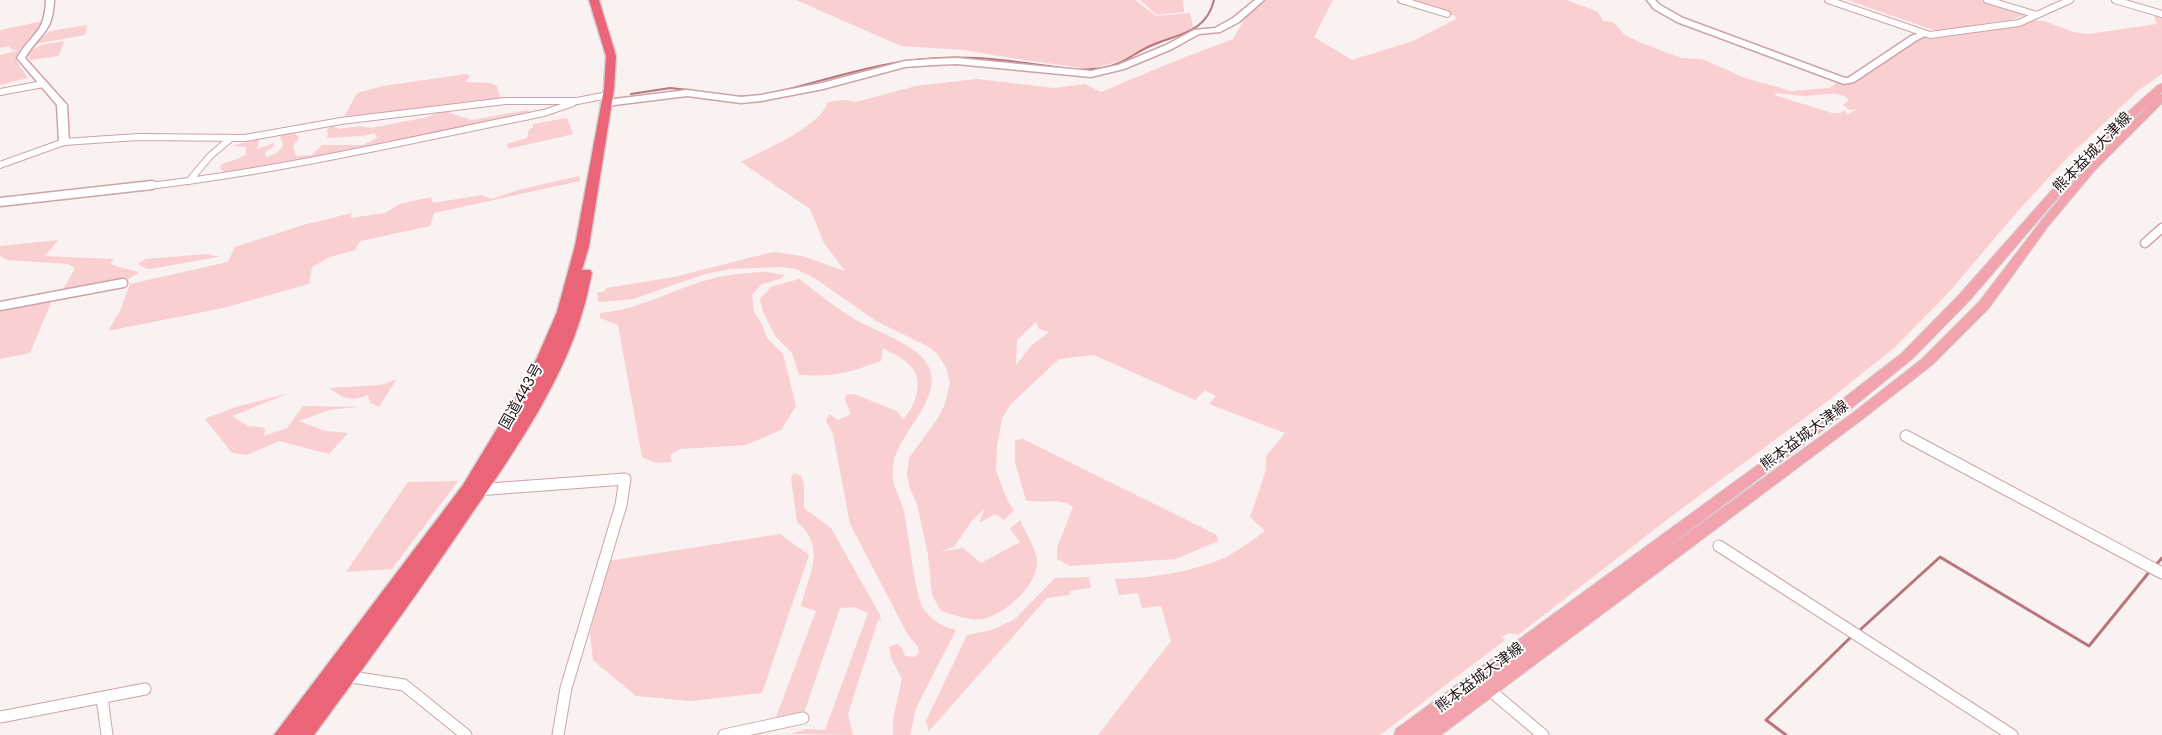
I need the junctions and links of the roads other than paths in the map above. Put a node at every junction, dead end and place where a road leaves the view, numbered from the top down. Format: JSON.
{"nodes":[{"id":1,"x":50,"y":0,"type":"edge"},
{"id":2,"x":594,"y":0,"type":"edge"},
{"id":3,"x":602,"y":0,"type":"edge"},
{"id":4,"x":1260,"y":0,"type":"edge"},
{"id":5,"x":1401,"y":0,"type":"edge"},
{"id":6,"x":1650,"y":0,"type":"edge"},
{"id":7,"x":1828,"y":0,"type":"edge"},
{"id":8,"x":1987,"y":0,"type":"edge"},
{"id":9,"x":2070,"y":0,"type":"edge"},
{"id":10,"x":2115,"y":0,"type":"edge"},
{"id":11,"x":1447,"y":14,"type":"dead end"},
{"id":12,"x":2162,"y":14,"type":"edge"},
{"id":13,"x":2037,"y":15,"type":"junction"},
{"id":14,"x":1925,"y":34,"type":"junction"},
{"id":15,"x":43,"y":84,"type":"junction"},
{"id":16,"x":2162,"y":86,"type":"edge"},
{"id":17,"x":0,"y":92,"type":"edge"},
{"id":18,"x":2162,"y":98,"type":"edge"},
{"id":19,"x":610,"y":100,"type":"junction"},
{"id":20,"x":578,"y":101,"type":"junction"},
{"id":21,"x":230,"y":139,"type":"junction"},
{"id":22,"x":64,"y":142,"type":"junction"},
{"id":23,"x":0,"y":165,"type":"edge"},
{"id":24,"x":189,"y":181,"type":"junction"},
{"id":25,"x":0,"y":202,"type":"edge"},
{"id":26,"x":2162,"y":228,"type":"edge"},
{"id":27,"x":2145,"y":242,"type":"dead end"},
{"id":28,"x":123,"y":283,"type":"dead end"},
{"id":29,"x":0,"y":306,"type":"edge"},
{"id":30,"x":1906,"y":436,"type":"dead end"},
{"id":31,"x":474,"y":490,"type":"junction"},
{"id":32,"x":1720,"y":546,"type":"dead end"},
{"id":33,"x":2162,"y":573,"type":"edge"},
{"id":34,"x":330,"y":674,"type":"junction"},
{"id":35,"x":347,"y":677,"type":"junction"},
{"id":36,"x":1483,"y":685,"type":"junction"},
{"id":37,"x":145,"y":689,"type":"dead end"},
{"id":38,"x":102,"y":698,"type":"junction"},
{"id":39,"x":0,"y":717,"type":"edge"},
{"id":40,"x":803,"y":718,"type":"dead end"},
{"id":41,"x":107,"y":735,"type":"edge"},
{"id":42,"x":284,"y":735,"type":"edge"},
{"id":43,"x":302,"y":735,"type":"edge"},
{"id":44,"x":466,"y":735,"type":"edge"},
{"id":45,"x":558,"y":735,"type":"edge"},
{"id":46,"x":724,"y":735,"type":"edge"},
{"id":47,"x":1403,"y":735,"type":"edge"},
{"id":48,"x":1427,"y":735,"type":"edge"},
{"id":49,"x":1543,"y":735,"type":"edge"},
{"id":50,"x":2012,"y":735,"type":"edge"}],
"edges":[{"from":1,"to":15,"type":"street"},
{"from":2,"to":19,"type":"highway","name":"国道443号"},
{"from":3,"to":19,"type":"highway","name":"国道443号"},
{"from":4,"to":19,"type":"street"},
{"from":5,"to":11,"type":"street"},
{"from":6,"to":14,"type":"street"},
{"from":7,"to":14,"type":"street"},
{"from":8,"to":13,"type":"street"},
{"from":9,"to":13,"type":"street"},
{"from":10,"to":12,"type":"street"},
{"from":13,"to":14,"type":"street"},
{"from":15,"to":17,"type":"street"},
{"from":15,"to":22,"type":"street"},
{"from":16,"to":36,"type":"main road","name":"熊本益城大津線"},
{"from":18,"to":36,"type":"main road","name":"熊本益城大津線"},
{"from":19,"to":20,"type":"street"},
{"from":19,"to":31,"type":"highway","name":"国道443号"},
{"from":20,"to":21,"type":"street"},
{"from":20,"to":24,"type":"street"},
{"from":21,"to":22,"type":"street"},
{"from":21,"to":24,"type":"street"},
{"from":22,"to":23,"type":"street"},
{"from":24,"to":25,"type":"street"},
{"from":26,"to":27,"type":"street"},
{"from":28,"to":29,"type":"street"},
{"from":30,"to":33,"type":"street"},
{"from":31,"to":34,"type":"highway","name":"国道443号"},
{"from":31,"to":35,"type":"highway","name":"国道443号"},
{"from":31,"to":45,"type":"street"},
{"from":32,"to":50,"type":"street"},
{"from":34,"to":35,"type":"street"},
{"from":34,"to":42,"type":"highway","name":"国道443号"},
{"from":35,"to":43,"type":"highway","name":"国道443号"},
{"from":35,"to":44,"type":"street"},
{"from":36,"to":47,"type":"main road","name":"熊本益城大津線"},
{"from":36,"to":48,"type":"main road","name":"熊本益城大津線"},
{"from":36,"to":49,"type":"street"},
{"from":37,"to":38,"type":"street"},
{"from":38,"to":39,"type":"street"},
{"from":38,"to":41,"type":"street"},
{"from":40,"to":46,"type":"street"}]}
